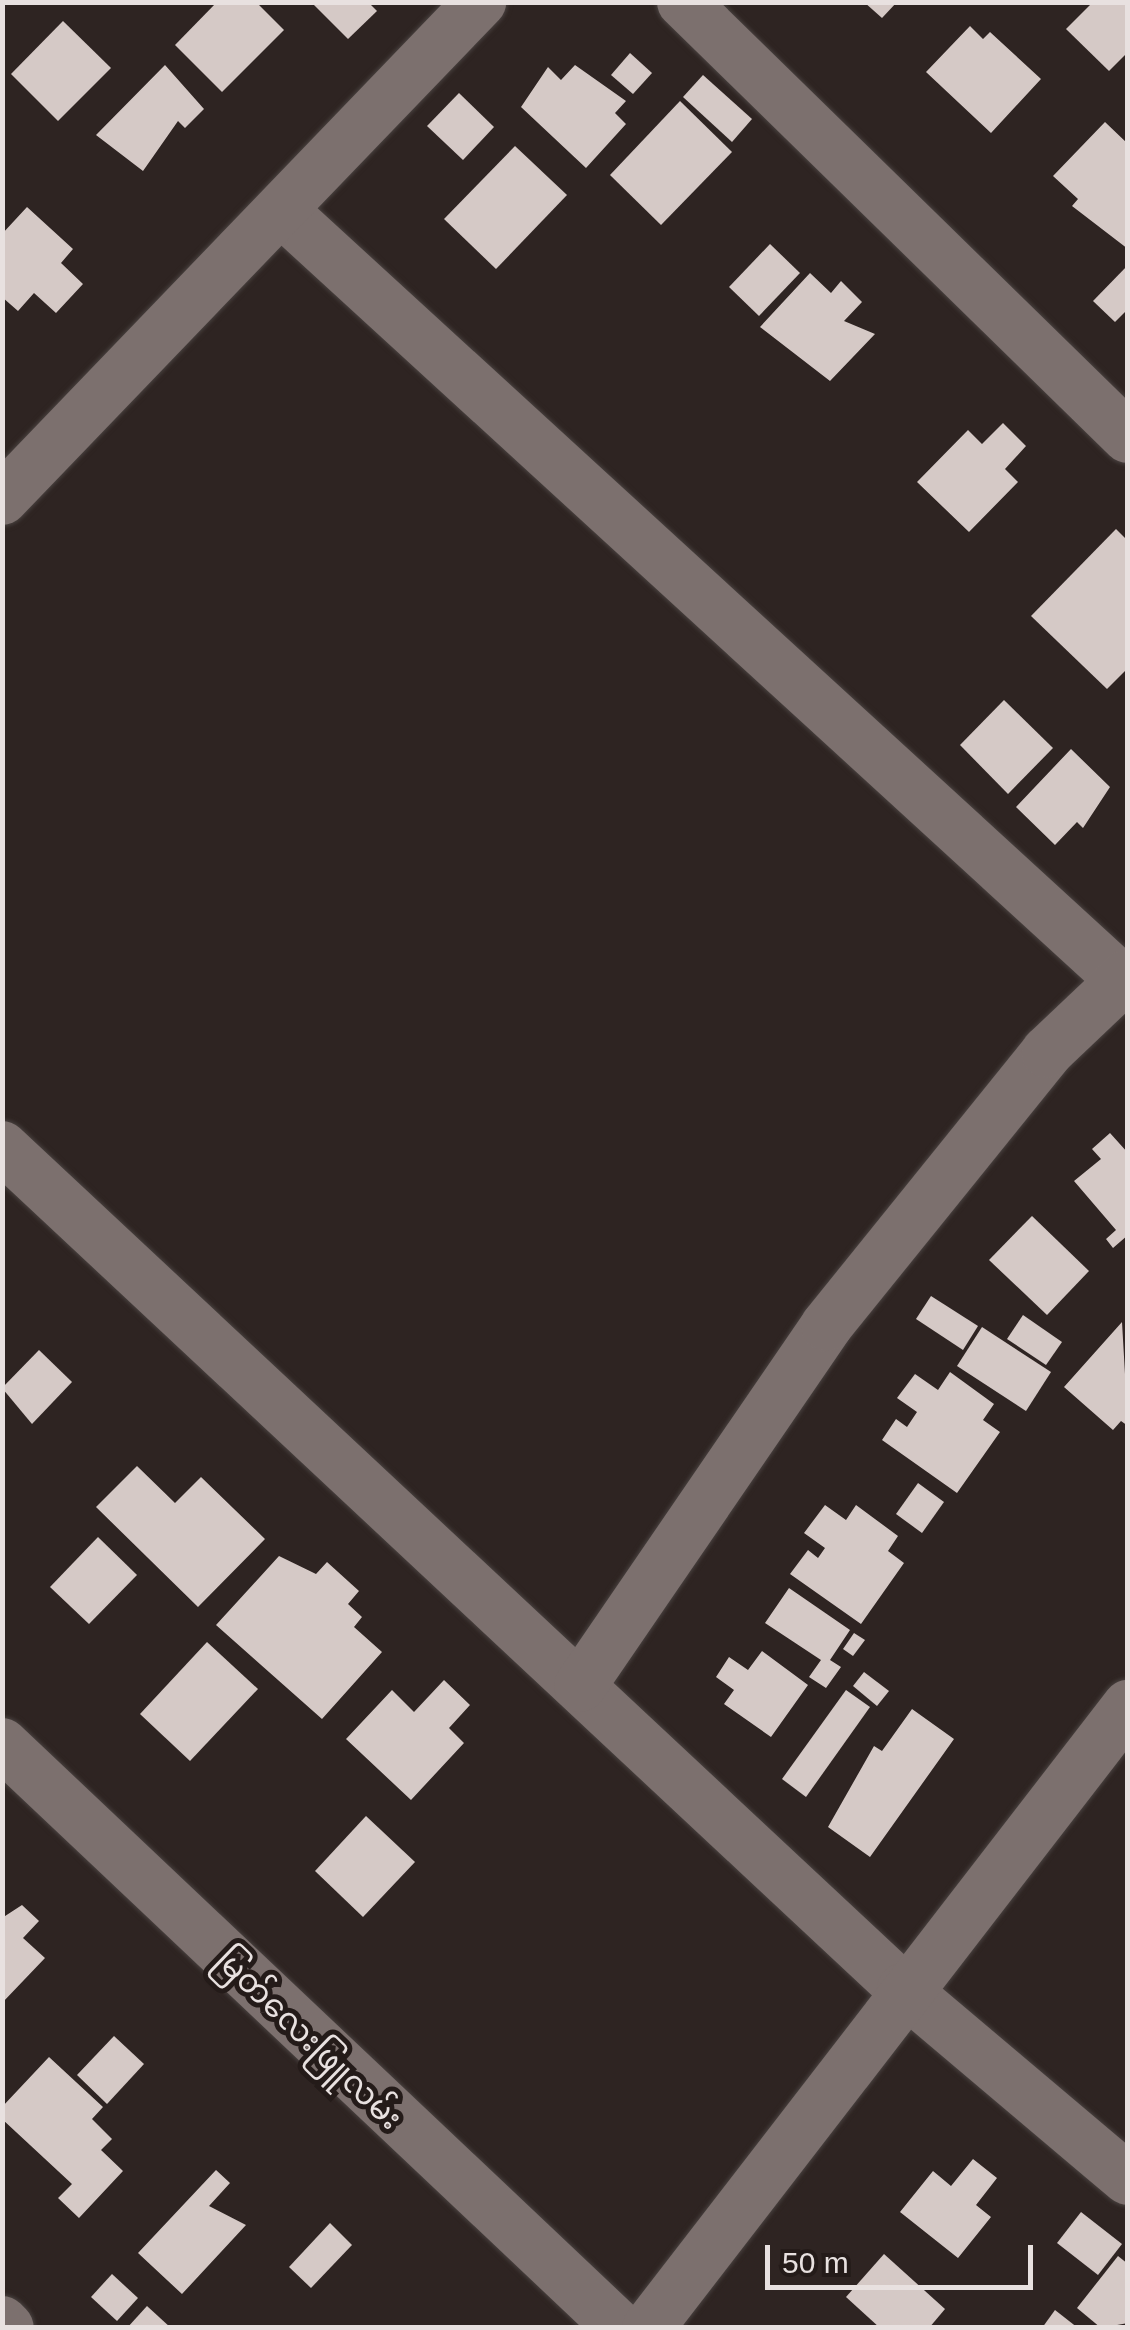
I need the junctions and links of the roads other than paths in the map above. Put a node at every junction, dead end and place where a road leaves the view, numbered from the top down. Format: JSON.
{"nodes":[{"id":1,"x":480,"y":2,"type":"edge"},
{"id":2,"x":683,"y":2,"type":"edge"},
{"id":3,"x":281,"y":210,"type":"junction"},
{"id":4,"x":1128,"y":436,"type":"edge"},
{"id":5,"x":2,"y":500,"type":"edge"},
{"id":6,"x":1125,"y":978,"type":"edge"},
{"id":7,"x":2,"y":1147,"type":"edge"},
{"id":8,"x":580,"y":1686,"type":"junction"},
{"id":9,"x":1128,"y":1706,"type":"edge"},
{"id":10,"x":2,"y":1744,"type":"edge"},
{"id":11,"x":903,"y":1990,"type":"junction"},
{"id":12,"x":1128,"y":2179,"type":"edge"},
{"id":13,"x":2,"y":2322,"type":"edge"},
{"id":14,"x":8,"y":2328,"type":"edge"},
{"id":15,"x":620,"y":2328,"type":"edge"},
{"id":16,"x":648,"y":2328,"type":"edge"}],
"edges":[{"from":1,"to":3,"type":"street"},
{"from":2,"to":4,"type":"street"},
{"from":3,"to":5,"type":"street"},
{"from":3,"to":6,"type":"street"},
{"from":6,"to":8,"type":"street"},
{"from":7,"to":8,"type":"street"},
{"from":8,"to":11,"type":"street"},
{"from":9,"to":11,"type":"street"},
{"from":10,"to":15,"type":"street","name":"မြတ်လေးဖြူလမ်း"},
{"from":11,"to":12,"type":"street"},
{"from":11,"to":16,"type":"street"},
{"from":13,"to":14,"type":"street"}]}
